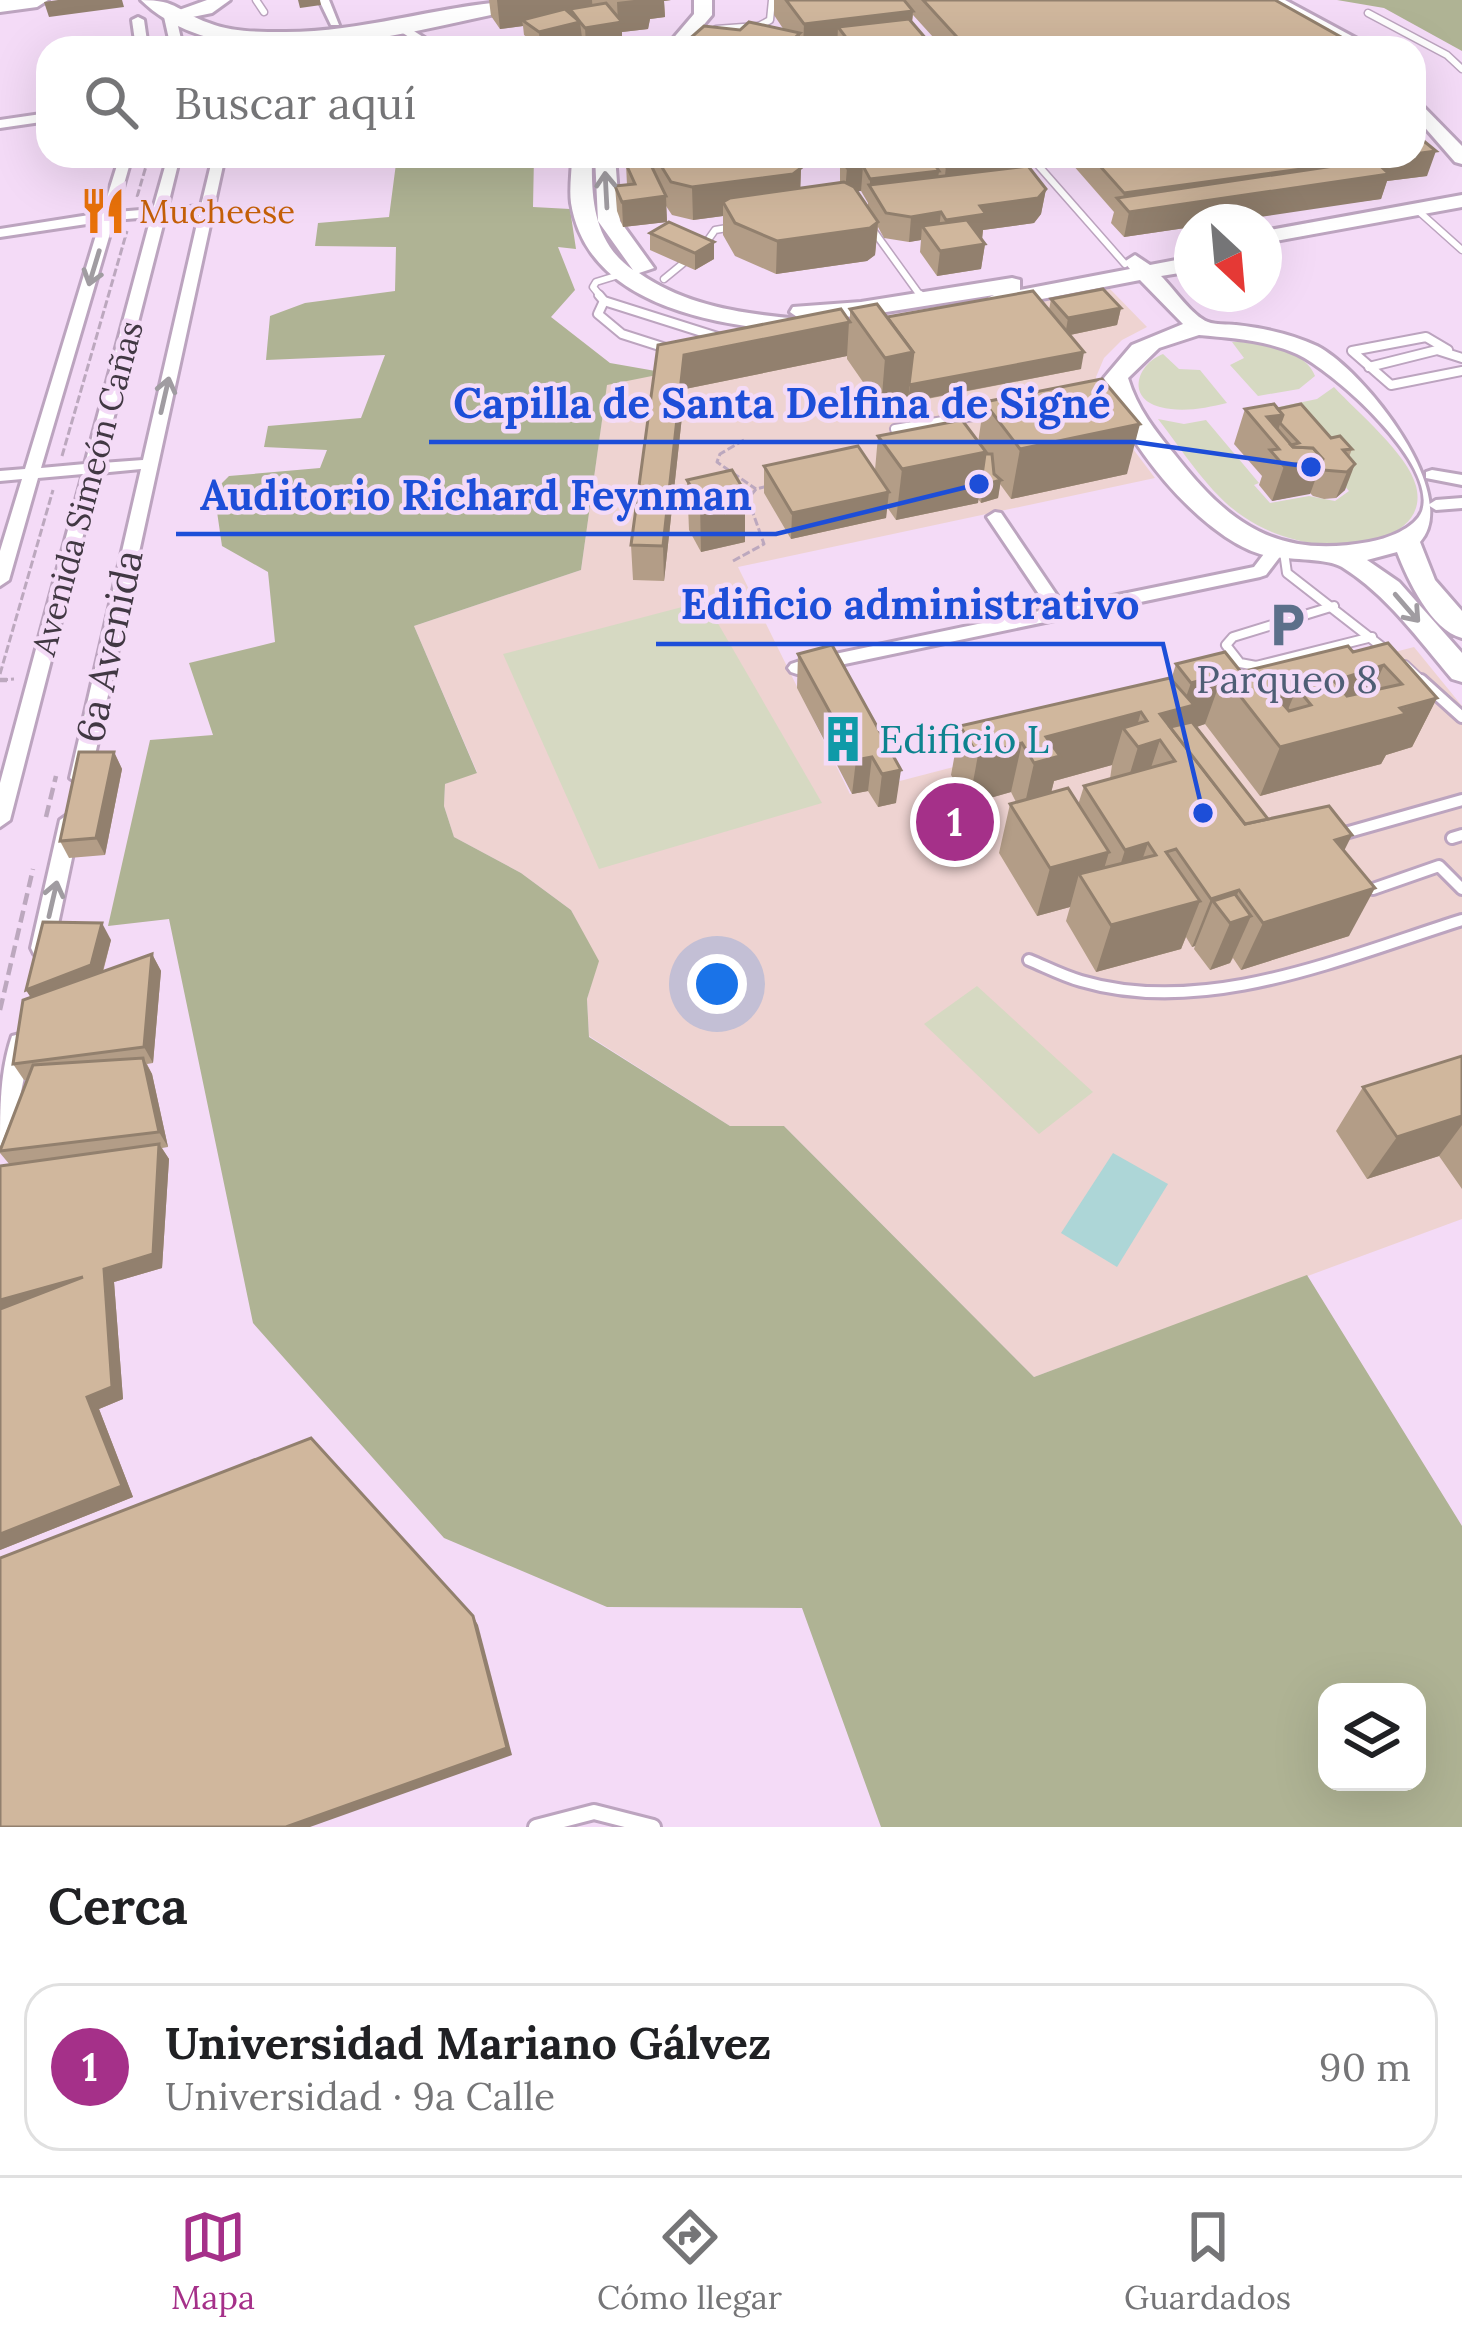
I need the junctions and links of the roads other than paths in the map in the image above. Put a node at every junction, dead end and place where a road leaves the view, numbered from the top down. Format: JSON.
{"nodes":[{"id":1,"x":37,"y":0,"type":"edge"},
{"id":2,"x":256,"y":0,"type":"edge"},
{"id":3,"x":324,"y":0,"type":"edge"},
{"id":4,"x":473,"y":0,"type":"edge"},
{"id":5,"x":528,"y":0,"type":"edge"},
{"id":6,"x":704,"y":0,"type":"edge"},
{"id":7,"x":772,"y":0,"type":"edge"},
{"id":8,"x":1272,"y":0,"type":"edge"},
{"id":9,"x":1251,"y":1,"type":"edge"},
{"id":10,"x":214,"y":2,"type":"edge"},
{"id":11,"x":0,"y":5,"type":"edge"},
{"id":12,"x":169,"y":5,"type":"edge"},
{"id":13,"x":726,"y":10,"type":"dead end"},
{"id":14,"x":264,"y":12,"type":"dead end"},
{"id":15,"x":1368,"y":13,"type":"dead end"},
{"id":16,"x":138,"y":20,"type":"dead end"},
{"id":17,"x":335,"y":23,"type":"junction"},
{"id":18,"x":396,"y":24,"type":"junction"},
{"id":19,"x":695,"y":26,"type":"junction"},
{"id":20,"x":759,"y":26,"type":"junction"},
{"id":21,"x":716,"y":29,"type":"junction"},
{"id":22,"x":770,"y":33,"type":"edge"},
{"id":23,"x":140,"y":36,"type":"edge"},
{"id":24,"x":175,"y":36,"type":"edge"},
{"id":25,"x":212,"y":36,"type":"edge"},
{"id":26,"x":217,"y":36,"type":"edge"},
{"id":27,"x":295,"y":36,"type":"edge"},
{"id":28,"x":415,"y":36,"type":"edge"},
{"id":29,"x":685,"y":36,"type":"edge"},
{"id":30,"x":709,"y":36,"type":"edge"},
{"id":31,"x":1319,"y":36,"type":"edge"},
{"id":32,"x":1342,"y":36,"type":"edge"},
{"id":33,"x":1411,"y":36,"type":"edge"},
{"id":34,"x":1426,"y":44,"type":"edge"},
{"id":35,"x":1462,"y":69,"type":"edge"},
{"id":36,"x":1426,"y":117,"type":"edge"},
{"id":37,"x":36,"y":119,"type":"edge"},
{"id":38,"x":0,"y":124,"type":"edge"},
{"id":39,"x":1426,"y":146,"type":"edge"},
{"id":40,"x":1462,"y":158,"type":"edge"},
{"id":41,"x":123,"y":168,"type":"edge"},
{"id":42,"x":171,"y":168,"type":"edge"},
{"id":43,"x":217,"y":168,"type":"edge"},
{"id":44,"x":581,"y":168,"type":"edge"},
{"id":45,"x":605,"y":168,"type":"edge"},
{"id":46,"x":1040,"y":168,"type":"edge"},
{"id":47,"x":1462,"y":178,"type":"edge"},
{"id":48,"x":1051,"y":180,"type":"junction"},
{"id":49,"x":1029,"y":183,"type":"edge"},
{"id":50,"x":1462,"y":200,"type":"edge"},
{"id":51,"x":208,"y":209,"type":"junction"},
{"id":52,"x":858,"y":209,"type":"edge"},
{"id":53,"x":158,"y":213,"type":"junction"},
{"id":54,"x":110,"y":216,"type":"junction"},
{"id":55,"x":1423,"y":216,"type":"junction"},
{"id":56,"x":735,"y":226,"type":"edge"},
{"id":57,"x":0,"y":232,"type":"edge"},
{"id":58,"x":1282,"y":235,"type":"edge"},
{"id":59,"x":1461,"y":241,"type":"edge"},
{"id":60,"x":1282,"y":247,"type":"edge"},
{"id":61,"x":1174,"y":256,"type":"edge"},
{"id":62,"x":620,"y":264,"type":"junction"},
{"id":63,"x":1174,"y":265,"type":"edge"},
{"id":64,"x":1127,"y":268,"type":"junction"},
{"id":65,"x":664,"y":279,"type":"junction"},
{"id":66,"x":604,"y":301,"type":"junction"},
{"id":67,"x":935,"y":302,"type":"junction"},
{"id":68,"x":844,"y":318,"type":"junction"},
{"id":69,"x":1187,"y":330,"type":"junction"},
{"id":70,"x":1448,"y":350,"type":"junction"},
{"id":71,"x":707,"y":351,"type":"edge"},
{"id":72,"x":681,"y":352,"type":"edge"},
{"id":73,"x":1462,"y":358,"type":"edge"},
{"id":74,"x":1370,"y":367,"type":"junction"},
{"id":75,"x":1462,"y":371,"type":"edge"},
{"id":76,"x":1009,"y":410,"type":"edge"},
{"id":77,"x":895,"y":429,"type":"edge"},
{"id":78,"x":149,"y":464,"type":"junction"},
{"id":79,"x":92,"y":468,"type":"junction"},
{"id":80,"x":32,"y":472,"type":"junction"},
{"id":81,"x":1432,"y":475,"type":"junction"},
{"id":82,"x":0,"y":476,"type":"edge"},
{"id":83,"x":1462,"y":480,"type":"edge"},
{"id":84,"x":1462,"y":503,"type":"edge"},
{"id":85,"x":1436,"y":505,"type":"junction"},
{"id":86,"x":995,"y":517,"type":"dead end"},
{"id":87,"x":1406,"y":540,"type":"junction"},
{"id":88,"x":1274,"y":549,"type":"junction"},
{"id":89,"x":1342,"y":555,"type":"junction"},
{"id":90,"x":0,"y":580,"type":"edge"},
{"id":91,"x":1334,"y":606,"type":"junction"},
{"id":92,"x":1060,"y":613,"type":"junction"},
{"id":93,"x":1462,"y":629,"type":"edge"},
{"id":94,"x":1372,"y":637,"type":"junction"},
{"id":95,"x":797,"y":668,"type":"edge"},
{"id":96,"x":1462,"y":672,"type":"edge"},
{"id":97,"x":1462,"y":717,"type":"edge"},
{"id":98,"x":1462,"y":800,"type":"edge"},
{"id":99,"x":0,"y":820,"type":"edge"},
{"id":100,"x":1315,"y":841,"type":"edge"},
{"id":101,"x":1373,"y":889,"type":"edge"},
{"id":102,"x":1462,"y":889,"type":"edge"},
{"id":103,"x":1462,"y":920,"type":"edge"},
{"id":104,"x":1029,"y":960,"type":"dead end"},
{"id":105,"x":35,"y":976,"type":"edge"},
{"id":106,"x":25,"y":1022,"type":"edge"},
{"id":107,"x":7,"y":1069,"type":"edge"},
{"id":108,"x":0,"y":1136,"type":"edge"},
{"id":109,"x":536,"y":1827,"type":"edge"},
{"id":110,"x":653,"y":1827,"type":"edge"}],
"edges":[{"from":1,"to":11,"type":"highway"},
{"from":2,"to":14,"type":"lane"},
{"from":3,"to":17,"type":"street"},
{"from":4,"to":17,"type":"highway"},
{"from":5,"to":18,"type":"highway"},
{"from":6,"to":19,"type":"street"},
{"from":7,"to":20,"type":"lane"},
{"from":8,"to":32,"type":"street"},
{"from":9,"to":31,"type":"street"},
{"from":10,"to":12,"type":"main road"},
{"from":10,"to":17,"type":"highway"},
{"from":10,"to":26,"type":"main road"},
{"from":12,"to":24,"type":"street"},
{"from":12,"to":25,"type":"highway"},
{"from":13,"to":21,"type":"street"},
{"from":15,"to":33,"type":"lane"},
{"from":16,"to":23,"type":"street"},
{"from":18,"to":27,"type":"highway"},
{"from":18,"to":28,"type":"street"},
{"from":19,"to":21,"type":"lane"},
{"from":19,"to":29,"type":"street"},
{"from":20,"to":21,"type":"lane"},
{"from":20,"to":22,"type":"lane"},
{"from":21,"to":30,"type":"street"},
{"from":34,"to":35,"type":"lane"},
{"from":36,"to":40,"type":"street"},
{"from":37,"to":38,"type":"street"},
{"from":39,"to":47,"type":"street"},
{"from":41,"to":54,"type":"street"},
{"from":42,"to":53,"type":"street","name":"Avenida Simeón Cañas"},
{"from":43,"to":51,"type":"street","name":"6a Avenida"},
{"from":44,"to":62,"type":"street"},
{"from":62,"to":45,"type":"street","one_way":true},
{"from":46,"to":48,"type":"lane"},
{"from":48,"to":49,"type":"lane"},
{"from":48,"to":64,"type":"lane"},
{"from":50,"to":55,"type":"street"},
{"from":51,"to":53,"type":"street"},
{"from":78,"to":51,"type":"street","name":"6a Avenida","one_way":true},
{"from":52,"to":67,"type":"lane"},
{"from":53,"to":54,"type":"street"},
{"from":53,"to":79,"type":"street","name":"Avenida Simeón Cañas"},
{"from":54,"to":57,"type":"street"},
{"from":54,"to":80,"type":"street","one_way":true},
{"from":55,"to":58,"type":"street"},
{"from":55,"to":59,"type":"street"},
{"from":55,"to":60,"type":"street"},
{"from":56,"to":65,"type":"lane"},
{"from":61,"to":64,"type":"street"},
{"from":62,"to":65,"type":"street"},
{"from":62,"to":66,"type":"lane"},
{"from":62,"to":68,"type":"street"},
{"from":63,"to":64,"type":"street"},
{"from":64,"to":67,"type":"street"},
{"from":64,"to":69,"type":"street"},
{"from":65,"to":68,"type":"street"},
{"from":66,"to":71,"type":"lane"},
{"from":66,"to":72,"type":"lane"},
{"from":67,"to":68,"type":"street"},
{"from":69,"to":81,"type":"street"},
{"from":69,"to":88,"type":"street"},
{"from":70,"to":73,"type":"lane"},
{"from":70,"to":74,"type":"lane"},
{"from":70,"to":74,"type":"lane"},
{"from":74,"to":75,"type":"lane"},
{"from":76,"to":77,"type":"lane"},
{"from":78,"to":79,"type":"street"},
{"from":105,"to":78,"type":"street","name":"6a Avenida","one_way":true},
{"from":79,"to":80,"type":"street"},
{"from":79,"to":99,"type":"street","name":"Avenida Simeón Cañas"},
{"from":80,"to":82,"type":"street"},
{"from":80,"to":90,"type":"street"},
{"from":81,"to":83,"type":"street"},
{"from":81,"to":85,"type":"street"},
{"from":84,"to":85,"type":"street"},
{"from":85,"to":87,"type":"street"},
{"from":86,"to":92,"type":"street"},
{"from":87,"to":89,"type":"street"},
{"from":87,"to":93,"type":"street"},
{"from":88,"to":89,"type":"street"},
{"from":88,"to":91,"type":"lane"},
{"from":88,"to":92,"type":"street"},
{"from":89,"to":96,"type":"street","one_way":true},
{"from":91,"to":94,"type":"lane"},
{"from":91,"to":94,"type":"lane"},
{"from":92,"to":95,"type":"street"},
{"from":94,"to":97,"type":"lane"},
{"from":98,"to":100,"type":"lane"},
{"from":101,"to":102,"type":"lane"},
{"from":103,"to":104,"type":"lane"},
{"from":106,"to":107,"type":"street"},
{"from":107,"to":108,"type":"street"},
{"from":109,"to":110,"type":"lane"}]}
